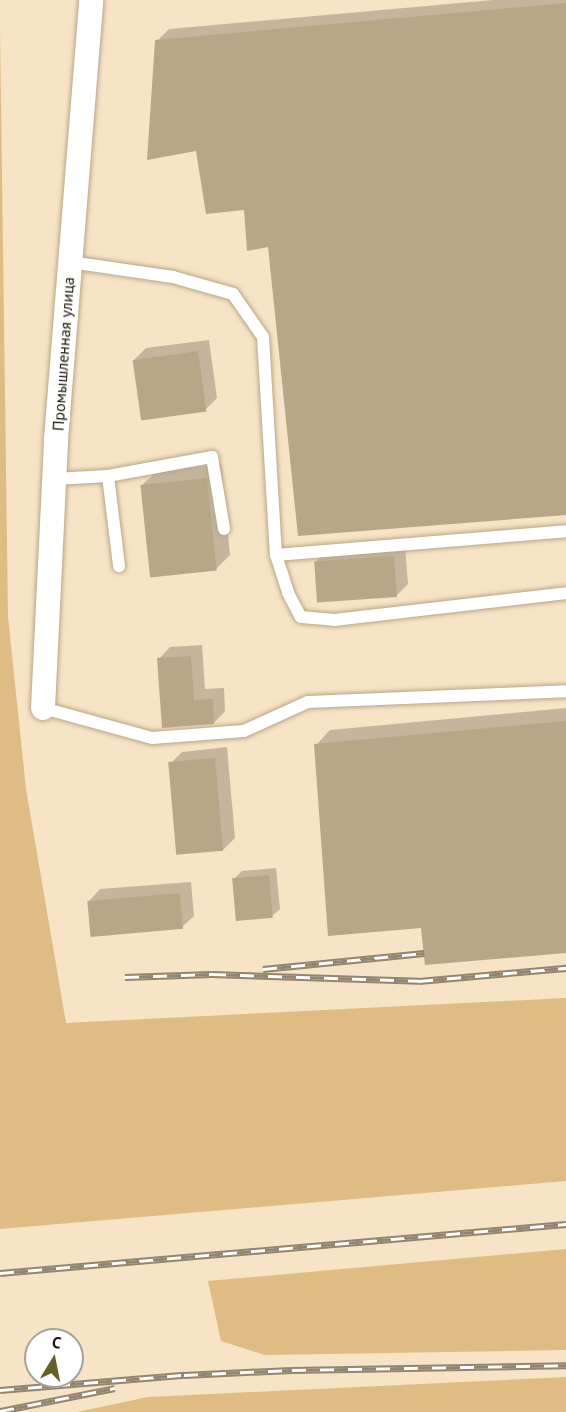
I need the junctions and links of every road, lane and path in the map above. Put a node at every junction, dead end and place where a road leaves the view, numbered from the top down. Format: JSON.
{"nodes":[{"id":1,"x":91,"y":0,"type":"edge"},
{"id":2,"x":70,"y":262,"type":"junction"},
{"id":3,"x":108,"y":477,"type":"junction"},
{"id":4,"x":54,"y":479,"type":"junction"},
{"id":5,"x":224,"y":529,"type":"dead end"},
{"id":6,"x":566,"y":531,"type":"edge"},
{"id":7,"x":276,"y":555,"type":"junction"},
{"id":8,"x":119,"y":566,"type":"dead end"},
{"id":9,"x":566,"y":593,"type":"edge"},
{"id":10,"x":566,"y":691,"type":"edge"},
{"id":11,"x":43,"y":708,"type":"joint"}],
"edges":[{"from":1,"to":2,"type":"street","name":"Промышленная улица"},
{"from":2,"to":4,"type":"street","name":"Промышленная улица"},
{"from":2,"to":7,"type":"lane"},
{"from":3,"to":4,"type":"lane"},
{"from":3,"to":5,"type":"lane"},
{"from":3,"to":8,"type":"lane"},
{"from":4,"to":11,"type":"street","name":"Промышленная улица"},
{"from":6,"to":7,"type":"lane"},
{"from":7,"to":9,"type":"lane"},
{"from":10,"to":11,"type":"lane"}]}
